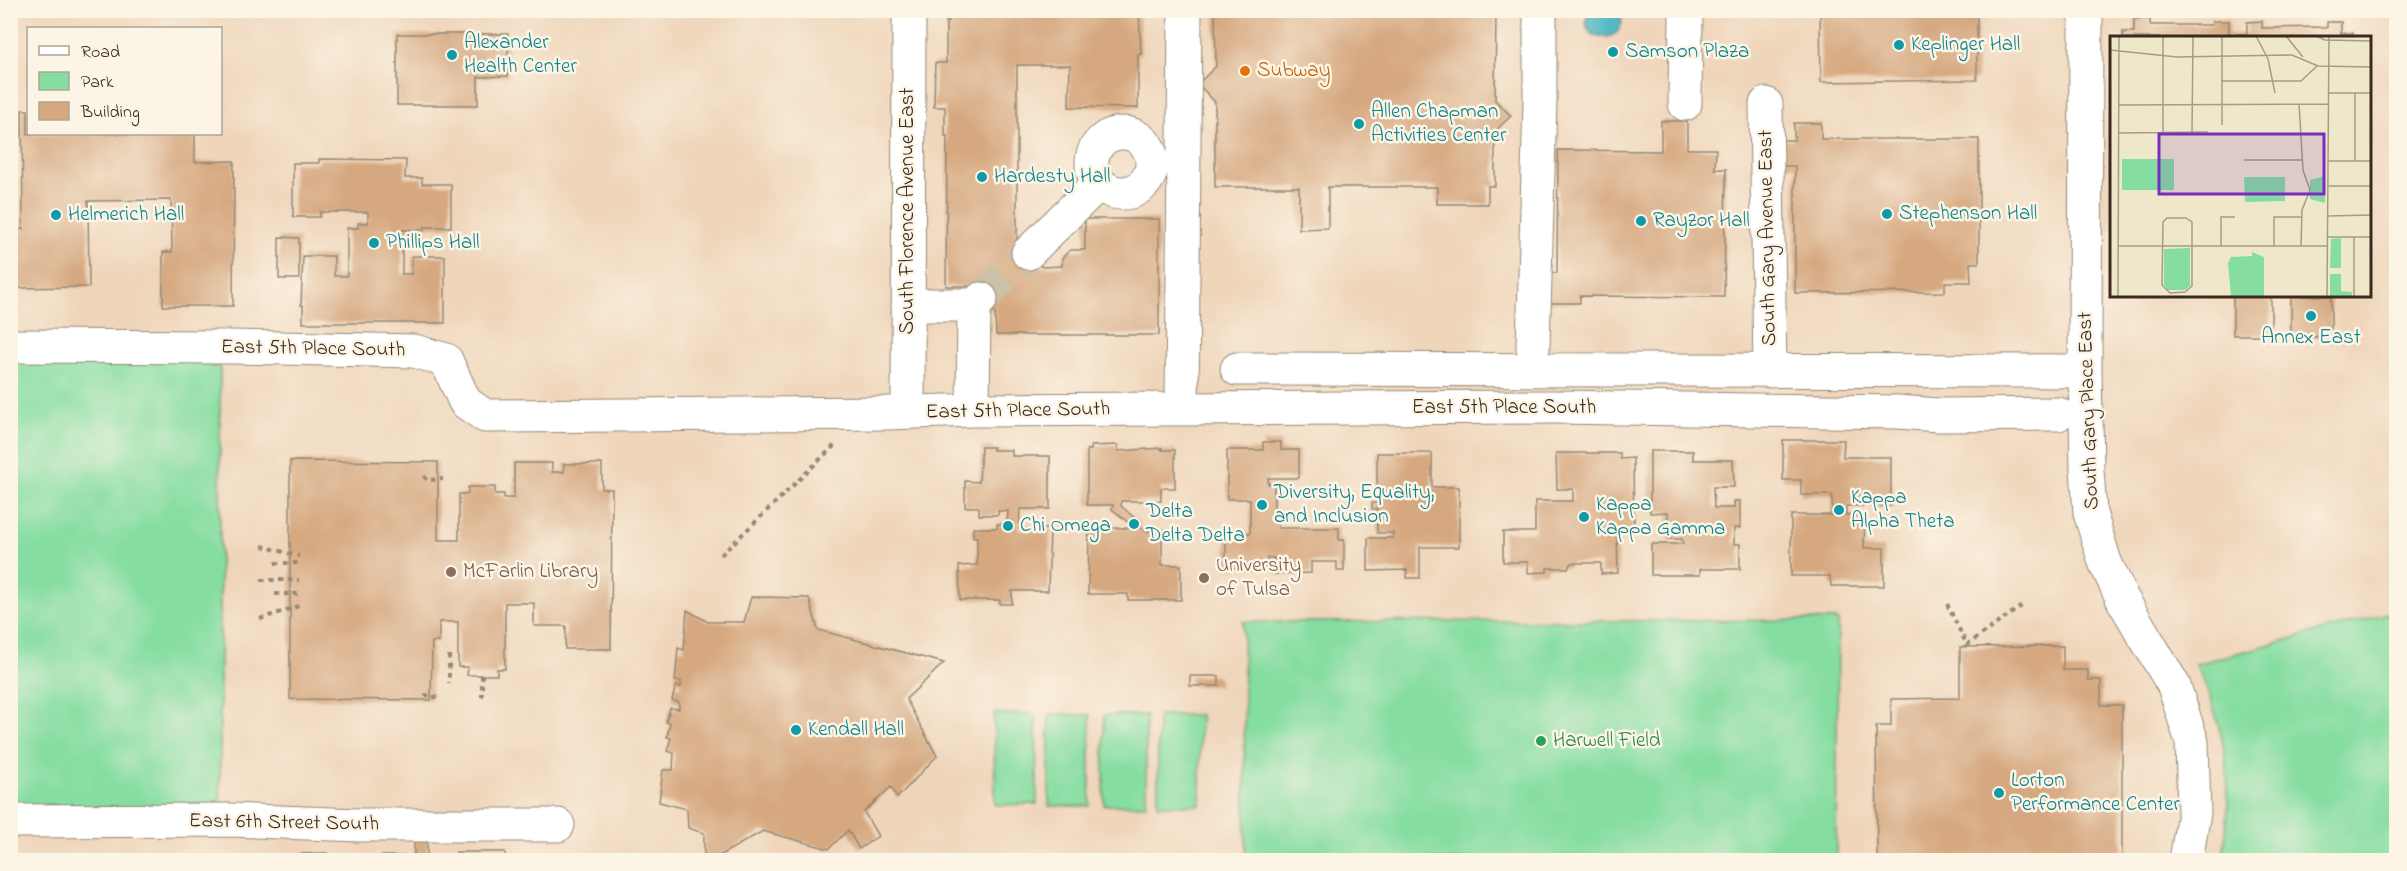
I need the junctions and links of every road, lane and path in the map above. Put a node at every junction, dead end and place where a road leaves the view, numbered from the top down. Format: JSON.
{"nodes":[{"id":1,"x":909,"y":10,"type":"edge"},
{"id":2,"x":1185,"y":10,"type":"edge"},
{"id":3,"x":1540,"y":10,"type":"edge"},
{"id":4,"x":1686,"y":10,"type":"edge"},
{"id":5,"x":2086,"y":10,"type":"edge"},
{"id":6,"x":1685,"y":104,"type":"dead end"},
{"id":7,"x":1766,"y":104,"type":"dead end"},
{"id":8,"x":1168,"y":161,"type":"junction"},
{"id":9,"x":1099,"y":183,"type":"junction"},
{"id":10,"x":1028,"y":253,"type":"tunnel mouth"},
{"id":11,"x":908,"y":305,"type":"junction"},
{"id":12,"x":10,"y":346,"type":"edge"},
{"id":13,"x":1533,"y":348,"type":"dead end"},
{"id":14,"x":1237,"y":369,"type":"dead end"},
{"id":15,"x":1770,"y":371,"type":"junction"},
{"id":16,"x":2085,"y":371,"type":"junction"},
{"id":17,"x":1182,"y":409,"type":"junction"},
{"id":18,"x":973,"y":410,"type":"junction"},
{"id":19,"x":908,"y":412,"type":"junction"},
{"id":20,"x":868,"y":413,"type":"junction"},
{"id":21,"x":2058,"y":414,"type":"dead end"},
{"id":22,"x":424,"y":476,"type":"dead end"},
{"id":23,"x":443,"y":479,"type":"dead end"},
{"id":24,"x":262,"y":546,"type":"dead end"},
{"id":25,"x":721,"y":555,"type":"dead end"},
{"id":26,"x":299,"y":556,"type":"dead end"},
{"id":27,"x":275,"y":563,"type":"dead end"},
{"id":28,"x":299,"y":563,"type":"dead end"},
{"id":29,"x":261,"y":580,"type":"dead end"},
{"id":30,"x":299,"y":580,"type":"dead end"},
{"id":31,"x":275,"y":594,"type":"dead end"},
{"id":32,"x":299,"y":594,"type":"dead end"},
{"id":33,"x":1947,"y":604,"type":"dead end"},
{"id":34,"x":2023,"y":605,"type":"dead end"},
{"id":35,"x":299,"y":606,"type":"dead end"},
{"id":36,"x":260,"y":619,"type":"dead end"},
{"id":37,"x":449,"y":655,"type":"dead end"},
{"id":38,"x":482,"y":675,"type":"dead end"},
{"id":39,"x":449,"y":683,"type":"dead end"},
{"id":40,"x":425,"y":694,"type":"dead end"},
{"id":41,"x":441,"y":697,"type":"dead end"},
{"id":42,"x":482,"y":697,"type":"dead end"},
{"id":43,"x":10,"y":821,"type":"edge"},
{"id":44,"x":558,"y":825,"type":"dead end"},
{"id":45,"x":2186,"y":861,"type":"edge"}],
"edges":[{"from":1,"to":11,"type":"street","name":"South Florence Avenue East"},
{"from":2,"to":8,"type":"street"},
{"from":3,"to":13,"type":"street"},
{"from":4,"to":6,"type":"street"},
{"from":5,"to":16,"type":"street","name":"South Gary Place East"},
{"from":7,"to":15,"type":"street","name":"South Gary Avenue East"},
{"from":8,"to":9,"type":"street"},
{"from":8,"to":9,"type":"street"},
{"from":8,"to":17,"type":"street"},
{"from":9,"to":10,"type":"street"},
{"from":11,"to":18,"type":"street"},
{"from":11,"to":19,"type":"street","name":"South Florence Avenue East"},
{"from":12,"to":20,"type":"street","name":"East 5th Place South"},
{"from":14,"to":15,"type":"street","name":"East 5th Place South"},
{"from":15,"to":16,"type":"street","name":"East 5th Place South"},
{"from":16,"to":45,"type":"street","name":"South Gary Place East"},
{"from":17,"to":18,"type":"street","name":"East 5th Place South"},
{"from":17,"to":21,"type":"street","name":"East 5th Place South"},
{"from":18,"to":19,"type":"street","name":"East 5th Place South"},
{"from":19,"to":20,"type":"street","name":"East 5th Place South"},
{"from":20,"to":25,"type":"path"},
{"from":22,"to":23,"type":"path"},
{"from":24,"to":26,"type":"path"},
{"from":27,"to":28,"type":"path"},
{"from":29,"to":30,"type":"path"},
{"from":31,"to":32,"type":"path"},
{"from":33,"to":34,"type":"path"},
{"from":35,"to":36,"type":"path"},
{"from":37,"to":39,"type":"path"},
{"from":38,"to":42,"type":"path"},
{"from":40,"to":41,"type":"path"},
{"from":43,"to":44,"type":"street","name":"East 6th Street South"}]}
